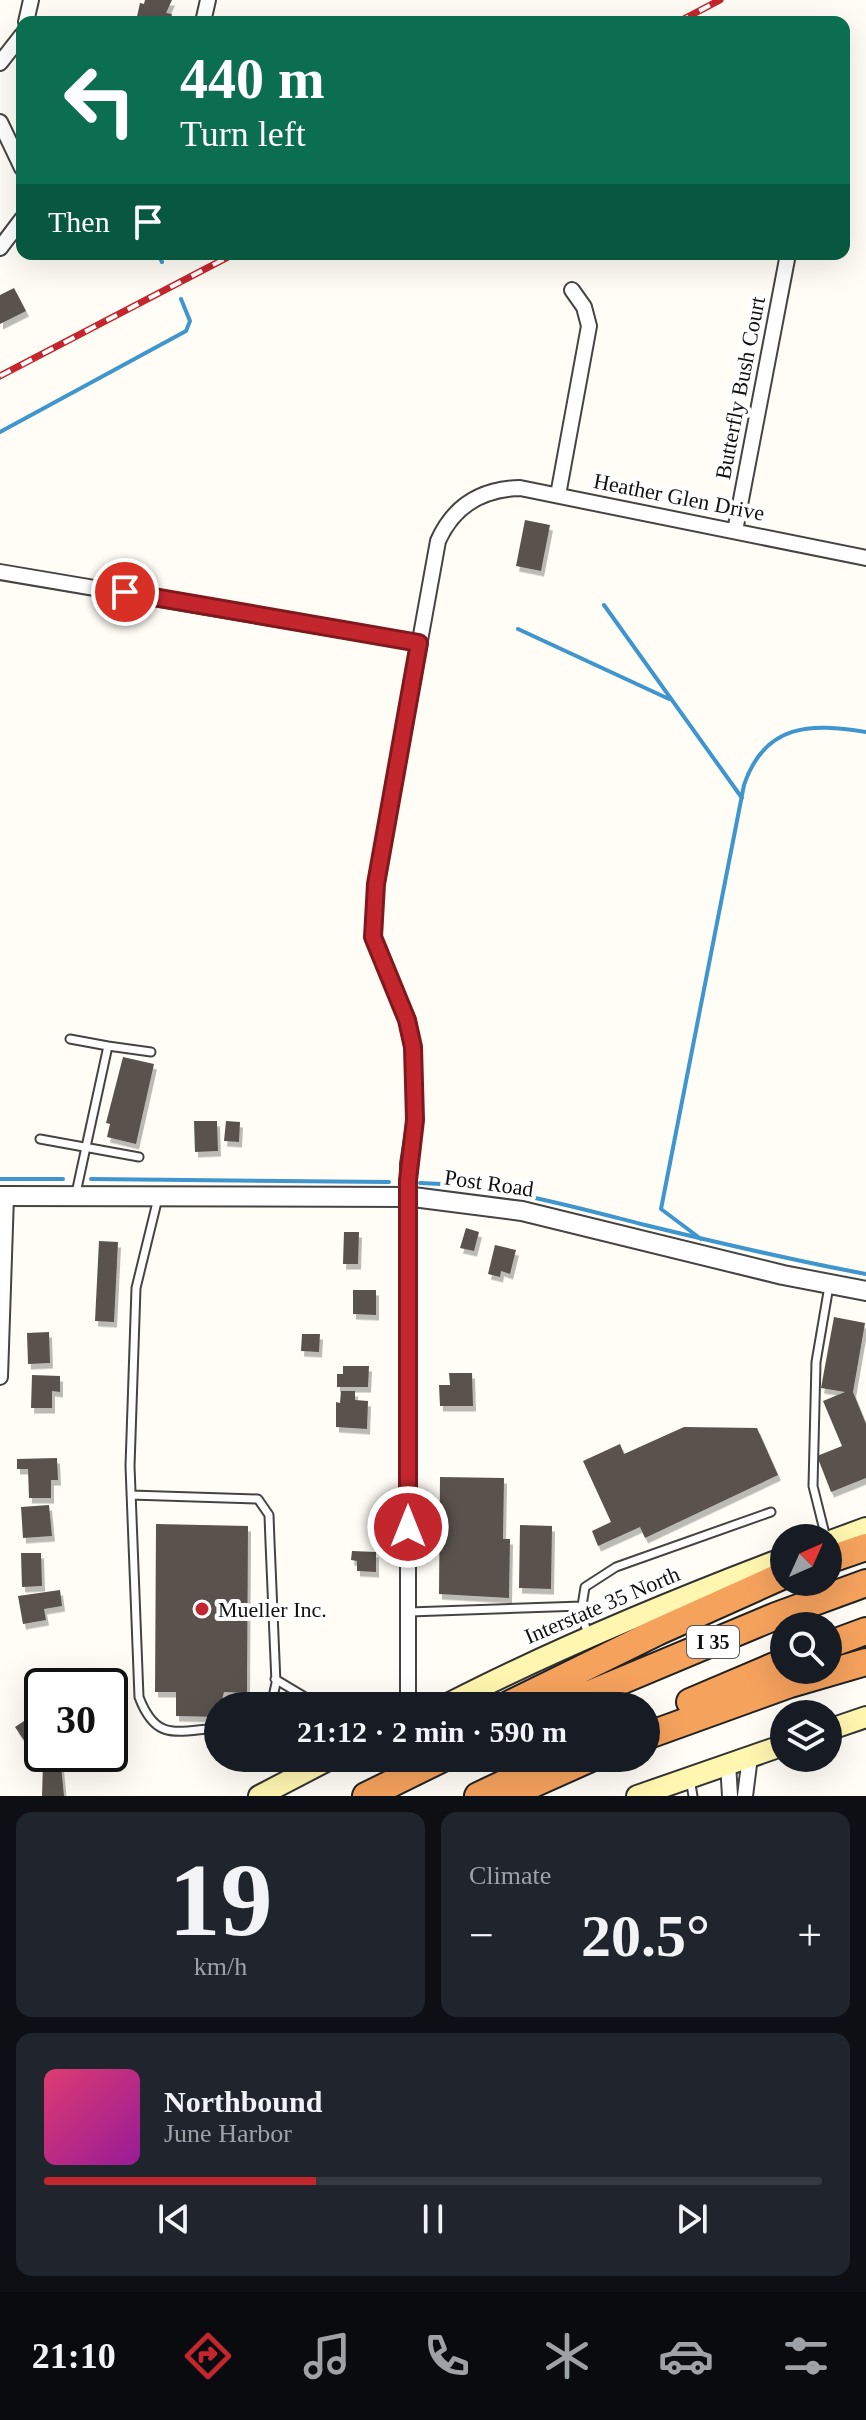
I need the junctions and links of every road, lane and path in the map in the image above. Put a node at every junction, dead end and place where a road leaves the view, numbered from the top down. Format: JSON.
{"nodes":[{"id":1,"x":16,"y":43,"type":"edge"},
{"id":2,"x":0,"y":63,"type":"edge"},
{"id":3,"x":0,"y":122,"type":"edge"},
{"id":4,"x":16,"y":155,"type":"edge"},
{"id":5,"x":16,"y":227,"type":"edge"},
{"id":6,"x":0,"y":248,"type":"edge"},
{"id":7,"x":787,"y":260,"type":"edge"},
{"id":8,"x":572,"y":290,"type":"dead end"},
{"id":9,"x":558,"y":495,"type":"junction"},
{"id":10,"x":735,"y":531,"type":"junction"},
{"id":11,"x":866,"y":558,"type":"edge"},
{"id":12,"x":0,"y":572,"type":"edge"},
{"id":13,"x":419,"y":643,"type":"junction"},
{"id":14,"x":70,"y":1039,"type":"dead end"},
{"id":15,"x":108,"y":1046,"type":"junction"},
{"id":16,"x":151,"y":1052,"type":"dead end"},
{"id":17,"x":40,"y":1139,"type":"dead end"},
{"id":18,"x":88,"y":1148,"type":"junction"},
{"id":19,"x":139,"y":1157,"type":"dead end"},
{"id":20,"x":3,"y":1196,"type":"edge"},
{"id":21,"x":75,"y":1196,"type":"junction"},
{"id":22,"x":158,"y":1196,"type":"junction"},
{"id":23,"x":409,"y":1197,"type":"junction"},
{"id":24,"x":830,"y":1284,"type":"junction"},
{"id":25,"x":866,"y":1291,"type":"edge"},
{"id":26,"x":0,"y":1377,"type":"edge"},
{"id":27,"x":131,"y":1495,"type":"junction"},
{"id":28,"x":771,"y":1512,"type":"dead end"},
{"id":29,"x":823,"y":1524,"type":"edge"},
{"id":30,"x":866,"y":1528,"type":"edge"},
{"id":31,"x":842,"y":1535,"type":"edge"},
{"id":32,"x":866,"y":1547,"type":"edge"},
{"id":33,"x":842,"y":1555,"type":"edge"},
{"id":34,"x":770,"y":1564,"type":"edge"},
{"id":35,"x":770,"y":1581,"type":"edge"},
{"id":36,"x":866,"y":1583,"type":"edge"},
{"id":37,"x":582,"y":1606,"type":"junction"},
{"id":38,"x":409,"y":1612,"type":"junction"},
{"id":39,"x":866,"y":1631,"type":"edge"},
{"id":40,"x":589,"y":1637,"type":"junction"},
{"id":41,"x":842,"y":1640,"type":"edge"},
{"id":42,"x":866,"y":1662,"type":"edge"},
{"id":43,"x":770,"y":1668,"type":"edge"},
{"id":44,"x":275,"y":1679,"type":"junction"},
{"id":45,"x":273,"y":1692,"type":"edge"},
{"id":46,"x":297,"y":1692,"type":"edge"},
{"id":47,"x":408,"y":1692,"type":"edge"},
{"id":48,"x":471,"y":1692,"type":"edge"},
{"id":49,"x":535,"y":1692,"type":"edge"},
{"id":50,"x":594,"y":1692,"type":"edge"},
{"id":51,"x":660,"y":1714,"type":"edge"},
{"id":52,"x":866,"y":1717,"type":"edge"},
{"id":53,"x":842,"y":1725,"type":"edge"},
{"id":54,"x":204,"y":1729,"type":"edge"},
{"id":55,"x":660,"y":1731,"type":"edge"},
{"id":56,"x":770,"y":1750,"type":"edge"},
{"id":57,"x":750,"y":1757,"type":"junction"},
{"id":58,"x":728,"y":1763,"type":"junction"},
{"id":59,"x":305,"y":1772,"type":"edge"},
{"id":60,"x":406,"y":1772,"type":"edge"},
{"id":61,"x":529,"y":1772,"type":"edge"},
{"id":62,"x":560,"y":1772,"type":"edge"},
{"id":63,"x":691,"y":1786,"type":"edge"},
{"id":64,"x":259,"y":1796,"type":"edge"},
{"id":65,"x":366,"y":1796,"type":"edge"},
{"id":66,"x":478,"y":1796,"type":"edge"},
{"id":67,"x":506,"y":1796,"type":"edge"},
{"id":68,"x":637,"y":1796,"type":"edge"},
{"id":69,"x":730,"y":1796,"type":"edge"},
{"id":70,"x":745,"y":1796,"type":"edge"}],
"edges":[{"from":1,"to":2,"type":"street"},
{"from":3,"to":4,"type":"street"},
{"from":5,"to":6,"type":"street"},
{"from":7,"to":10,"type":"street","name":"Butterfly Bush Court"},
{"from":8,"to":9,"type":"street"},
{"from":9,"to":10,"type":"street","name":"Heather Glen Drive"},
{"from":9,"to":13,"type":"street","name":"Heather Glen Drive"},
{"from":10,"to":11,"type":"street","name":"Heather Glen Drive"},
{"from":12,"to":13,"type":"street"},
{"from":13,"to":23,"type":"street"},
{"from":14,"to":15,"type":"lane"},
{"from":15,"to":16,"type":"lane"},
{"from":15,"to":18,"type":"lane"},
{"from":17,"to":18,"type":"lane"},
{"from":18,"to":19,"type":"lane"},
{"from":18,"to":21,"type":"lane"},
{"from":20,"to":21,"type":"street","name":"Post Road"},
{"from":20,"to":26,"type":"street"},
{"from":21,"to":22,"type":"street","name":"Post Road"},
{"from":22,"to":23,"type":"street","name":"Post Road"},
{"from":22,"to":27,"type":"lane"},
{"from":23,"to":24,"type":"street","name":"Post Road"},
{"from":23,"to":38,"type":"street"},
{"from":24,"to":25,"type":"street","name":"Post Road"},
{"from":24,"to":29,"type":"lane"},
{"from":27,"to":44,"type":"lane"},
{"from":27,"to":54,"type":"lane"},
{"from":28,"to":37,"type":"lane"},
{"from":30,"to":31,"type":"main road"},
{"from":32,"to":33,"type":"highway"},
{"from":34,"to":40,"type":"main road","name":"Interstate 35 North"},
{"from":35,"to":49,"type":"highway"},
{"from":36,"to":50,"type":"highway","number":"I 35"},
{"from":37,"to":38,"type":"lane"},
{"from":37,"to":40,"type":"lane"},
{"from":38,"to":47,"type":"street"},
{"from":39,"to":41,"type":"highway"},
{"from":40,"to":48,"type":"main road","name":"Interstate 35 North"},
{"from":42,"to":55,"type":"highway"},
{"from":43,"to":51,"type":"highway","number":"I 35"},
{"from":44,"to":45,"type":"lane"},
{"from":44,"to":46,"type":"lane"},
{"from":52,"to":53,"type":"main road"},
{"from":56,"to":57,"type":"main road"},
{"from":57,"to":58,"type":"main road"},
{"from":57,"to":70,"type":"street"},
{"from":58,"to":63,"type":"main road"},
{"from":58,"to":69,"type":"street"},
{"from":59,"to":64,"type":"main road"},
{"from":60,"to":65,"type":"highway"},
{"from":61,"to":66,"type":"highway"},
{"from":62,"to":67,"type":"highway"},
{"from":63,"to":68,"type":"main road"}]}
